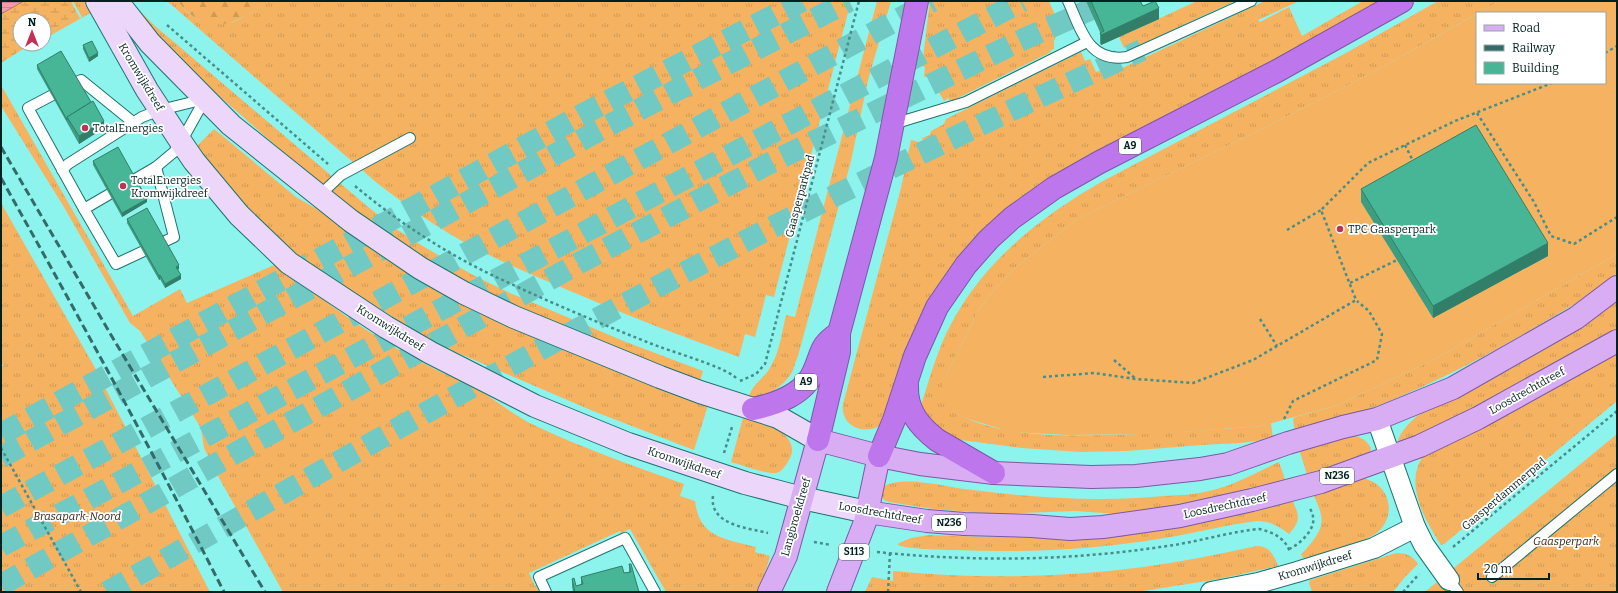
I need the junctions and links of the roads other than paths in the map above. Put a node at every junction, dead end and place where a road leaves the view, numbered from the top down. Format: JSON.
{"nodes":[{"id":1,"x":97,"y":1,"type":"edge"},
{"id":2,"x":117,"y":1,"type":"edge"},
{"id":3,"x":917,"y":1,"type":"edge"},
{"id":4,"x":1068,"y":1,"type":"edge"},
{"id":5,"x":1251,"y":1,"type":"edge"},
{"id":6,"x":1402,"y":1,"type":"edge"},
{"id":7,"x":1087,"y":42,"type":"junction"},
{"id":8,"x":204,"y":99,"type":"junction"},
{"id":9,"x":160,"y":110,"type":"junction"},
{"id":10,"x":134,"y":122,"type":"junction"},
{"id":11,"x":894,"y":124,"type":"junction"},
{"id":12,"x":410,"y":138,"type":"dead end"},
{"id":13,"x":181,"y":142,"type":"junction"},
{"id":14,"x":156,"y":167,"type":"junction"},
{"id":15,"x":62,"y":170,"type":"junction"},
{"id":16,"x":319,"y":196,"type":"junction"},
{"id":17,"x":84,"y":209,"type":"junction"},
{"id":18,"x":1617,"y":287,"type":"edge"},
{"id":19,"x":839,"y":333,"type":"junction"},
{"id":20,"x":1617,"y":341,"type":"edge"},
{"id":21,"x":907,"y":380,"type":"junction"},
{"id":22,"x":753,"y":409,"type":"junction"},
{"id":23,"x":1377,"y":419,"type":"junction"},
{"id":24,"x":818,"y":440,"type":"junction"},
{"id":25,"x":879,"y":456,"type":"junction"},
{"id":26,"x":1389,"y":458,"type":"junction"},
{"id":27,"x":994,"y":473,"type":"junction"},
{"id":28,"x":1617,"y":474,"type":"edge"},
{"id":29,"x":802,"y":498,"type":"junction"},
{"id":30,"x":867,"y":512,"type":"junction"},
{"id":31,"x":1414,"y":527,"type":"junction"},
{"id":32,"x":1492,"y":577,"type":"dead end"},
{"id":33,"x":1454,"y":586,"type":"edge"},
{"id":34,"x":546,"y":592,"type":"edge"},
{"id":35,"x":655,"y":592,"type":"edge"},
{"id":36,"x":769,"y":592,"type":"edge"},
{"id":37,"x":838,"y":592,"type":"edge"},
{"id":38,"x":1211,"y":592,"type":"edge"}],
"edges":[{"from":1,"to":9,"type":"main road","name":"Kromwijkdreef"},
{"from":2,"to":8,"type":"main road","name":"Kromwijkdreef"},
{"from":3,"to":11,"type":"highway","number":"A9"},
{"from":4,"to":7,"type":"lane"},
{"from":5,"to":7,"type":"lane"},
{"from":6,"to":21,"type":"highway","number":"A9"},
{"from":7,"to":11,"type":"lane"},
{"from":8,"to":9,"type":"lane"},
{"from":8,"to":13,"type":"lane"},
{"from":8,"to":16,"type":"main road","name":"Kromwijkdreef"},
{"from":9,"to":10,"type":"lane"},
{"from":9,"to":13,"type":"main road","name":"Kromwijkdreef"},
{"from":10,"to":15,"type":"lane"},
{"from":10,"to":15,"type":"lane"},
{"from":11,"to":19,"type":"highway","number":"A9"},
{"from":12,"to":16,"type":"lane"},
{"from":13,"to":14,"type":"lane"},
{"from":13,"to":29,"type":"main road","name":"Kromwijkdreef"},
{"from":14,"to":17,"type":"lane"},
{"from":14,"to":17,"type":"lane"},
{"from":15,"to":17,"type":"lane"},
{"from":16,"to":22,"type":"main road","name":"Kromwijkdreef"},
{"from":18,"to":23,"type":"main road"},
{"from":19,"to":22,"type":"highway","number":"A9"},
{"from":19,"to":24,"type":"highway","number":"A9"},
{"from":20,"to":26,"type":"main road","name":"Loosdrechtdreef","number":"N236"},
{"from":21,"to":25,"type":"highway","number":"A9"},
{"from":21,"to":27,"type":"highway","number":"A9"},
{"from":22,"to":24,"type":"main road","name":"Kromwijkdreef"},
{"from":23,"to":26,"type":"street"},
{"from":23,"to":27,"type":"main road"},
{"from":24,"to":25,"type":"main road"},
{"from":24,"to":29,"type":"main road","name":"Langbroekdreef"},
{"from":25,"to":27,"type":"main road"},
{"from":25,"to":30,"type":"main road","number":"S113"},
{"from":26,"to":30,"type":"main road","name":"Loosdrechtdreef","number":"N236"},
{"from":26,"to":31,"type":"street"},
{"from":28,"to":32,"type":"lane"},
{"from":29,"to":30,"type":"main road","name":"Loosdrechtdreef"},
{"from":29,"to":36,"type":"main road","name":"Langbroekdreef"},
{"from":30,"to":37,"type":"main road","number":"S113"},
{"from":31,"to":33,"type":"street"},
{"from":31,"to":38,"type":"street","name":"Kromwijkdreef"},
{"from":34,"to":35,"type":"lane"}]}
